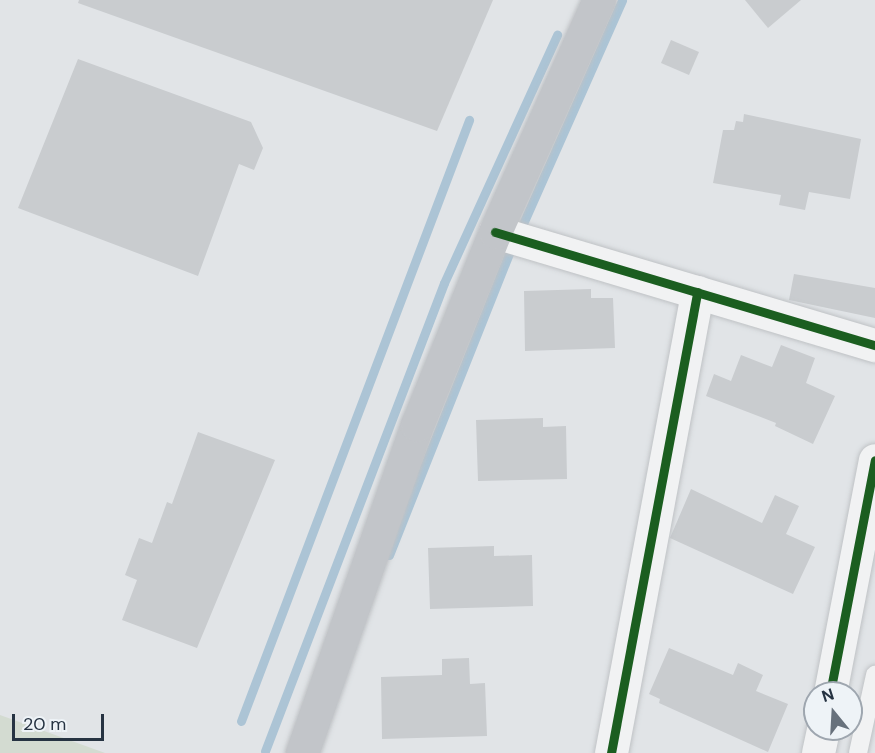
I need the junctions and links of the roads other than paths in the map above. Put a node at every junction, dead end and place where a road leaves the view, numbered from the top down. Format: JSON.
{"nodes":[{"id":1,"x":599,"y":0,"type":"edge"},
{"id":2,"x":495,"y":232,"type":"junction"},
{"id":3,"x":697,"y":292,"type":"junction"},
{"id":4,"x":875,"y":345,"type":"edge"},
{"id":5,"x":875,"y":460,"type":"edge"},
{"id":6,"x":875,"y":675,"type":"edge"},
{"id":7,"x":832,"y":681,"type":"edge"},
{"id":8,"x":302,"y":753,"type":"edge"},
{"id":9,"x":611,"y":753,"type":"edge"},
{"id":10,"x":858,"y":753,"type":"edge"}],
"edges":[{"from":1,"to":2,"type":"main road"},
{"from":2,"to":3,"type":"street"},
{"from":2,"to":8,"type":"main road"},
{"from":3,"to":4,"type":"street"},
{"from":3,"to":9,"type":"street"},
{"from":5,"to":7,"type":"street"},
{"from":6,"to":10,"type":"lane"}]}
